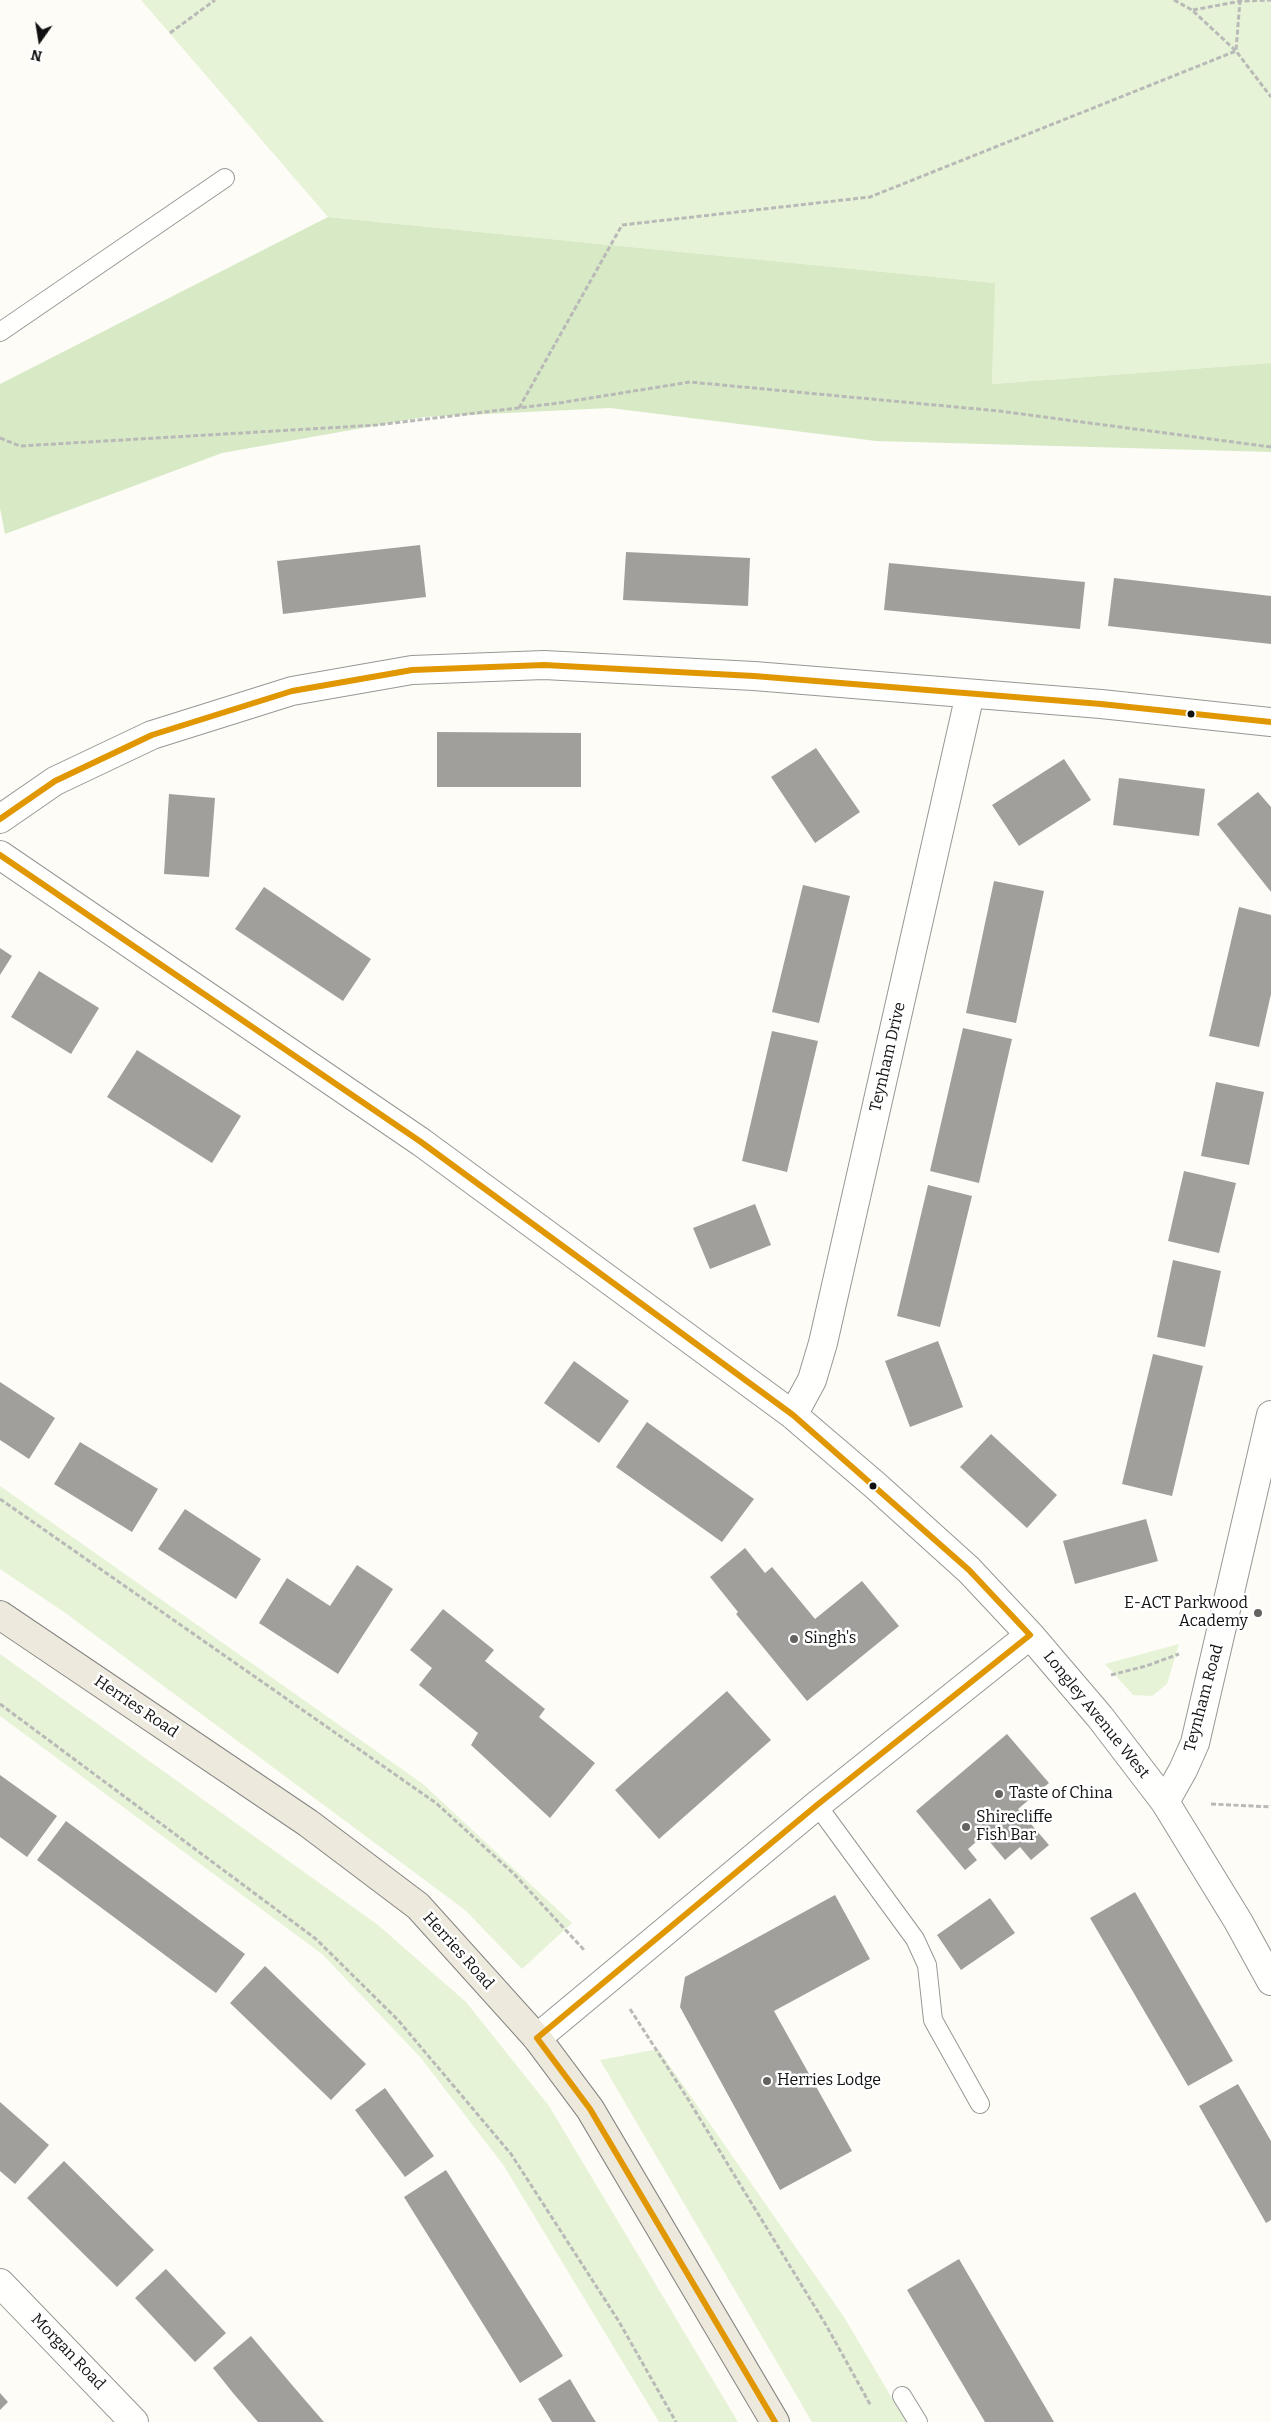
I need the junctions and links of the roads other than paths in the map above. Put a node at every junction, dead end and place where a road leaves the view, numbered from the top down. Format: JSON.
{"nodes":[{"id":1,"x":225,"y":178,"type":"dead end"},
{"id":2,"x":0,"y":332,"type":"edge"},
{"id":3,"x":970,"y":694,"type":"junction"},
{"id":4,"x":1271,"y":722,"type":"edge"},
{"id":5,"x":0,"y":819,"type":"edge"},
{"id":6,"x":0,"y":855,"type":"edge"},
{"id":7,"x":1271,"y":1414,"type":"edge"},
{"id":8,"x":793,"y":1415,"type":"junction"},
{"id":9,"x":0,"y":1615,"type":"edge"},
{"id":10,"x":1030,"y":1635,"type":"junction"},
{"id":11,"x":1165,"y":1802,"type":"junction"},
{"id":12,"x":817,"y":1805,"type":"junction"},
{"id":13,"x":1271,"y":1981,"type":"edge"},
{"id":14,"x":537,"y":2038,"type":"junction"},
{"id":15,"x":980,"y":2104,"type":"dead end"},
{"id":16,"x":0,"y":2283,"type":"edge"},
{"id":17,"x":902,"y":2396,"type":"dead end"},
{"id":18,"x":134,"y":2422,"type":"edge"},
{"id":19,"x":775,"y":2422,"type":"edge"},
{"id":20,"x":918,"y":2422,"type":"edge"}],
"edges":[{"from":1,"to":2,"type":"lane"},
{"from":3,"to":4,"type":"street"},
{"from":3,"to":5,"type":"street"},
{"from":3,"to":8,"type":"street","name":"Teynham Drive"},
{"from":6,"to":8,"type":"street","name":"Longley Avenue West"},
{"from":7,"to":11,"type":"street","name":"Teynham Road"},
{"from":8,"to":10,"type":"street","name":"Longley Avenue West"},
{"from":9,"to":14,"type":"main road","name":"Herries Road"},
{"from":10,"to":11,"type":"street","name":"Longley Avenue West"},
{"from":10,"to":12,"type":"street"},
{"from":11,"to":13,"type":"street","name":"Longley Avenue West"},
{"from":12,"to":14,"type":"street"},
{"from":12,"to":15,"type":"lane"},
{"from":14,"to":19,"type":"main road","name":"Herries Road"},
{"from":16,"to":18,"type":"street","name":"Morgan Road"},
{"from":17,"to":20,"type":"lane"}]}
